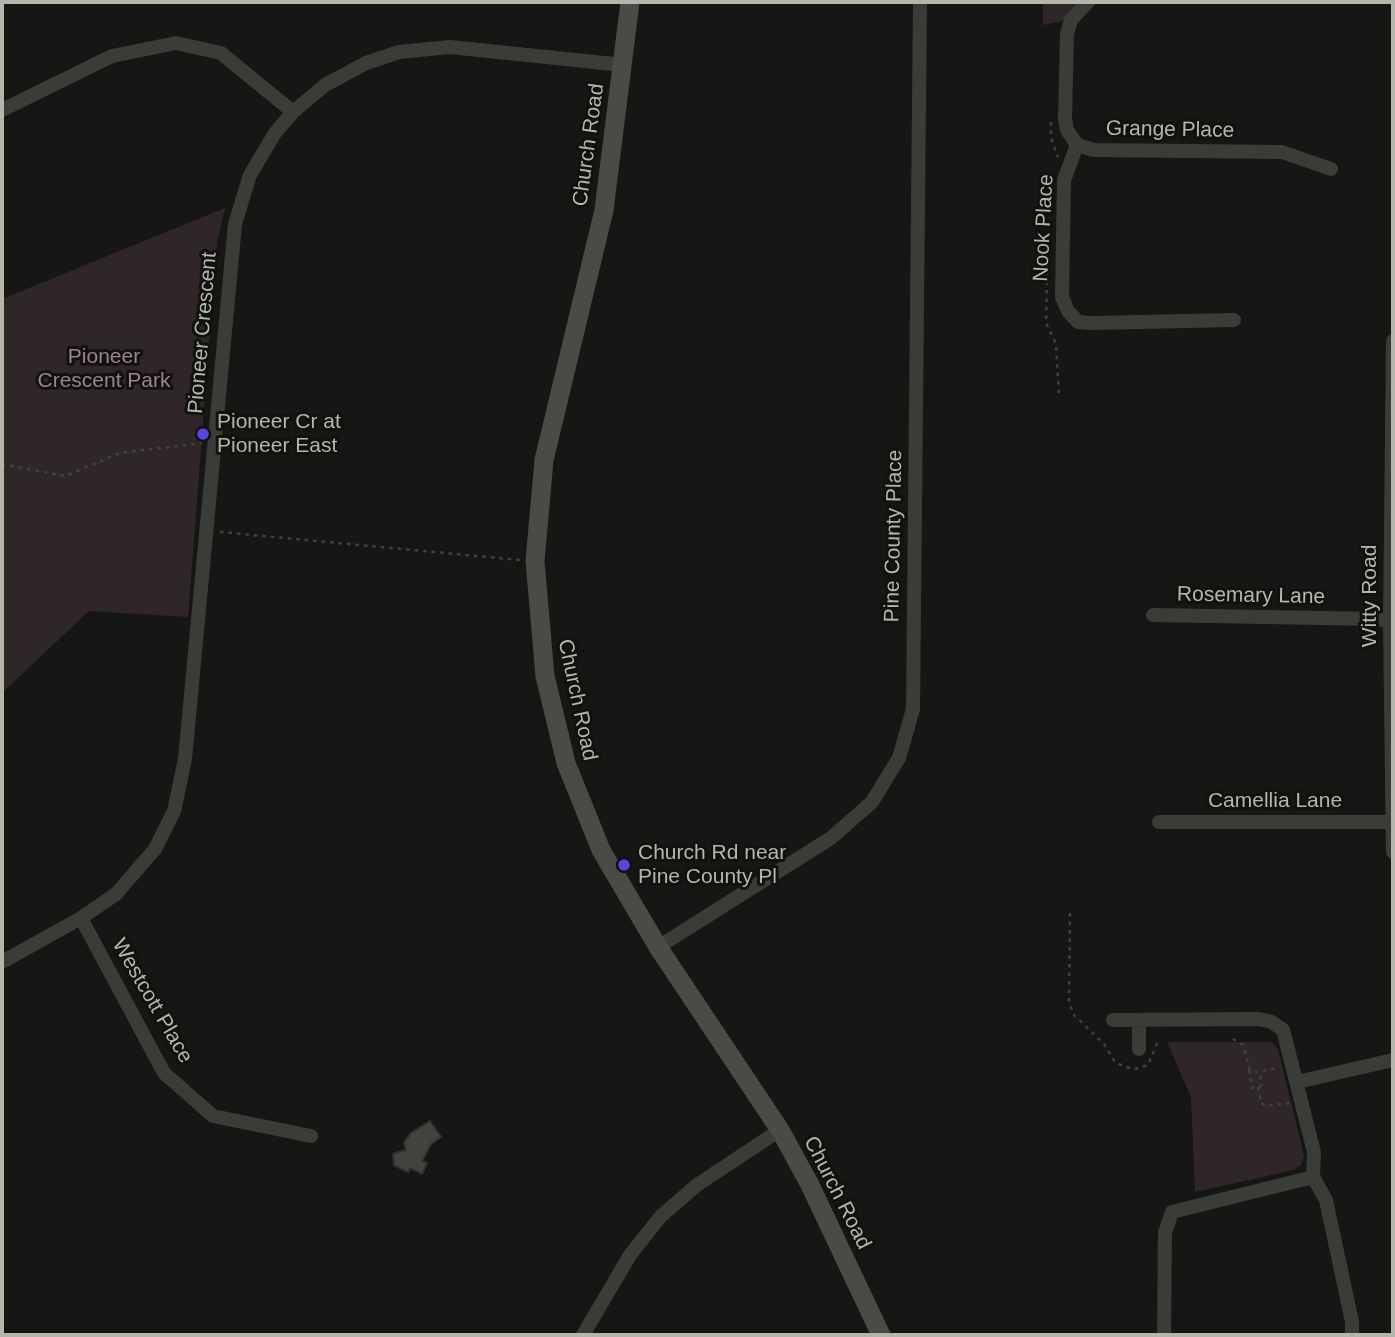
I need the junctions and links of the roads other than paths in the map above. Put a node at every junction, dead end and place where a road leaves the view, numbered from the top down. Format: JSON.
{"nodes":[{"id":1,"x":630,"y":2,"type":"edge"},
{"id":2,"x":920,"y":2,"type":"edge"},
{"id":3,"x":1088,"y":2,"type":"edge"},
{"id":4,"x":623,"y":65,"type":"junction"},
{"id":5,"x":2,"y":110,"type":"edge"},
{"id":6,"x":293,"y":112,"type":"junction"},
{"id":7,"x":1077,"y":145,"type":"junction"},
{"id":8,"x":1331,"y":169,"type":"dead end"},
{"id":9,"x":1234,"y":320,"type":"dead end"},
{"id":10,"x":1393,"y":341,"type":"edge"},
{"id":11,"x":1153,"y":615,"type":"dead end"},
{"id":12,"x":1392,"y":623,"type":"edge"},
{"id":13,"x":1392,"y":819,"type":"edge"},
{"id":14,"x":1159,"y":822,"type":"dead end"},
{"id":15,"x":1393,"y":852,"type":"edge"},
{"id":16,"x":81,"y":918,"type":"junction"},
{"id":17,"x":658,"y":947,"type":"junction"},
{"id":18,"x":2,"y":962,"type":"edge"},
{"id":19,"x":1113,"y":1020,"type":"dead end"},
{"id":20,"x":1139,"y":1020,"type":"junction"},
{"id":21,"x":1139,"y":1049,"type":"dead end"},
{"id":22,"x":1393,"y":1060,"type":"edge"},
{"id":23,"x":1297,"y":1082,"type":"junction"},
{"id":24,"x":780,"y":1130,"type":"junction"},
{"id":25,"x":310,"y":1136,"type":"dead end"},
{"id":26,"x":1313,"y":1177,"type":"junction"},
{"id":27,"x":583,"y":1335,"type":"edge"},
{"id":28,"x":881,"y":1335,"type":"edge"},
{"id":29,"x":1164,"y":1335,"type":"edge"},
{"id":30,"x":1352,"y":1335,"type":"edge"}],
"edges":[{"from":1,"to":4,"type":"main road","name":"Church Road"},
{"from":2,"to":17,"type":"street","name":"Pine County Place"},
{"from":3,"to":7,"type":"street","name":"Grange Place"},
{"from":4,"to":6,"type":"street","name":"Pioneer Crescent"},
{"from":4,"to":17,"type":"main road","name":"Church Road"},
{"from":5,"to":6,"type":"street"},
{"from":6,"to":16,"type":"street","name":"Pioneer Crescent"},
{"from":7,"to":8,"type":"street","name":"Grange Place"},
{"from":7,"to":9,"type":"street","name":"Nook Place"},
{"from":10,"to":12,"type":"street","name":"Witty Road"},
{"from":11,"to":12,"type":"street","name":"Rosemary Lane"},
{"from":12,"to":13,"type":"street","name":"Witty Road"},
{"from":13,"to":14,"type":"street","name":"Camellia Lane"},
{"from":13,"to":15,"type":"street","name":"Witty Road"},
{"from":16,"to":18,"type":"street","name":"Pioneer Crescent"},
{"from":16,"to":25,"type":"street","name":"Westcott Place"},
{"from":17,"to":24,"type":"main road","name":"Church Road"},
{"from":19,"to":20,"type":"street"},
{"from":20,"to":21,"type":"street"},
{"from":20,"to":23,"type":"street"},
{"from":22,"to":23,"type":"street"},
{"from":23,"to":26,"type":"street"},
{"from":24,"to":27,"type":"street"},
{"from":24,"to":28,"type":"main road","name":"Church Road"},
{"from":26,"to":29,"type":"street"},
{"from":26,"to":30,"type":"street"}]}
